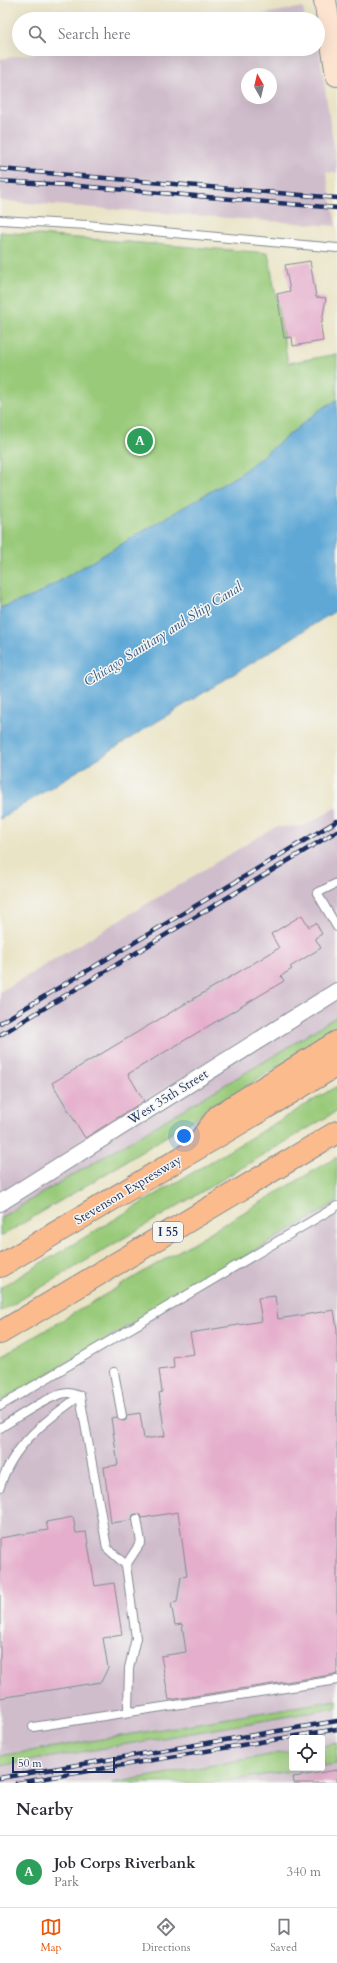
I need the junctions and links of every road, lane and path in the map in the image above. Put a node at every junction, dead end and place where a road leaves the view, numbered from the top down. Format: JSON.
{"nodes":[{"id":1,"x":325,"y":0,"type":"edge"},
{"id":2,"x":337,"y":75,"type":"edge"},
{"id":3,"x":0,"y":220,"type":"edge"},
{"id":4,"x":337,"y":248,"type":"edge"},
{"id":5,"x":337,"y":883,"type":"edge"},
{"id":6,"x":337,"y":927,"type":"edge"},
{"id":7,"x":337,"y":991,"type":"edge"},
{"id":8,"x":337,"y":1042,"type":"edge"},
{"id":9,"x":337,"y":1065,"type":"edge"},
{"id":10,"x":337,"y":1132,"type":"edge"},
{"id":11,"x":190,"y":1153,"type":"junction"},
{"id":12,"x":0,"y":1203,"type":"edge"},
{"id":13,"x":337,"y":1206,"type":"edge"},
{"id":14,"x":0,"y":1266,"type":"edge"},
{"id":15,"x":0,"y":1333,"type":"edge"},
{"id":16,"x":114,"y":1372,"type":"dead end"},
{"id":17,"x":80,"y":1396,"type":"junction"},
{"id":18,"x":0,"y":1406,"type":"edge"},
{"id":19,"x":122,"y":1416,"type":"dead end"},
{"id":20,"x":0,"y":1428,"type":"edge"},
{"id":21,"x":0,"y":1487,"type":"edge"},
{"id":22,"x":137,"y":1519,"type":"dead end"},
{"id":23,"x":126,"y":1565,"type":"junction"},
{"id":24,"x":337,"y":1680,"type":"edge"},
{"id":25,"x":128,"y":1711,"type":"junction"},
{"id":26,"x":33,"y":1727,"type":"dead end"}],
"edges":[{"from":1,"to":2,"type":"main road"},
{"from":3,"to":4,"type":"lane"},
{"from":5,"to":6,"type":"lane"},
{"from":7,"to":12,"type":"street","name":"West 35th Street"},
{"from":8,"to":11,"type":"highway"},
{"from":9,"to":11,"type":"highway","name":"Stevenson Expressway"},
{"from":10,"to":15,"type":"highway","number":"I 55"},
{"from":11,"to":14,"type":"highway","name":"Stevenson Expressway"},
{"from":13,"to":18,"type":"lane"},
{"from":16,"to":19,"type":"lane"},
{"from":17,"to":20,"type":"lane"},
{"from":17,"to":21,"type":"lane"},
{"from":17,"to":23,"type":"lane"},
{"from":22,"to":23,"type":"lane"},
{"from":23,"to":25,"type":"lane"},
{"from":24,"to":25,"type":"lane"},
{"from":25,"to":26,"type":"lane"}]}
